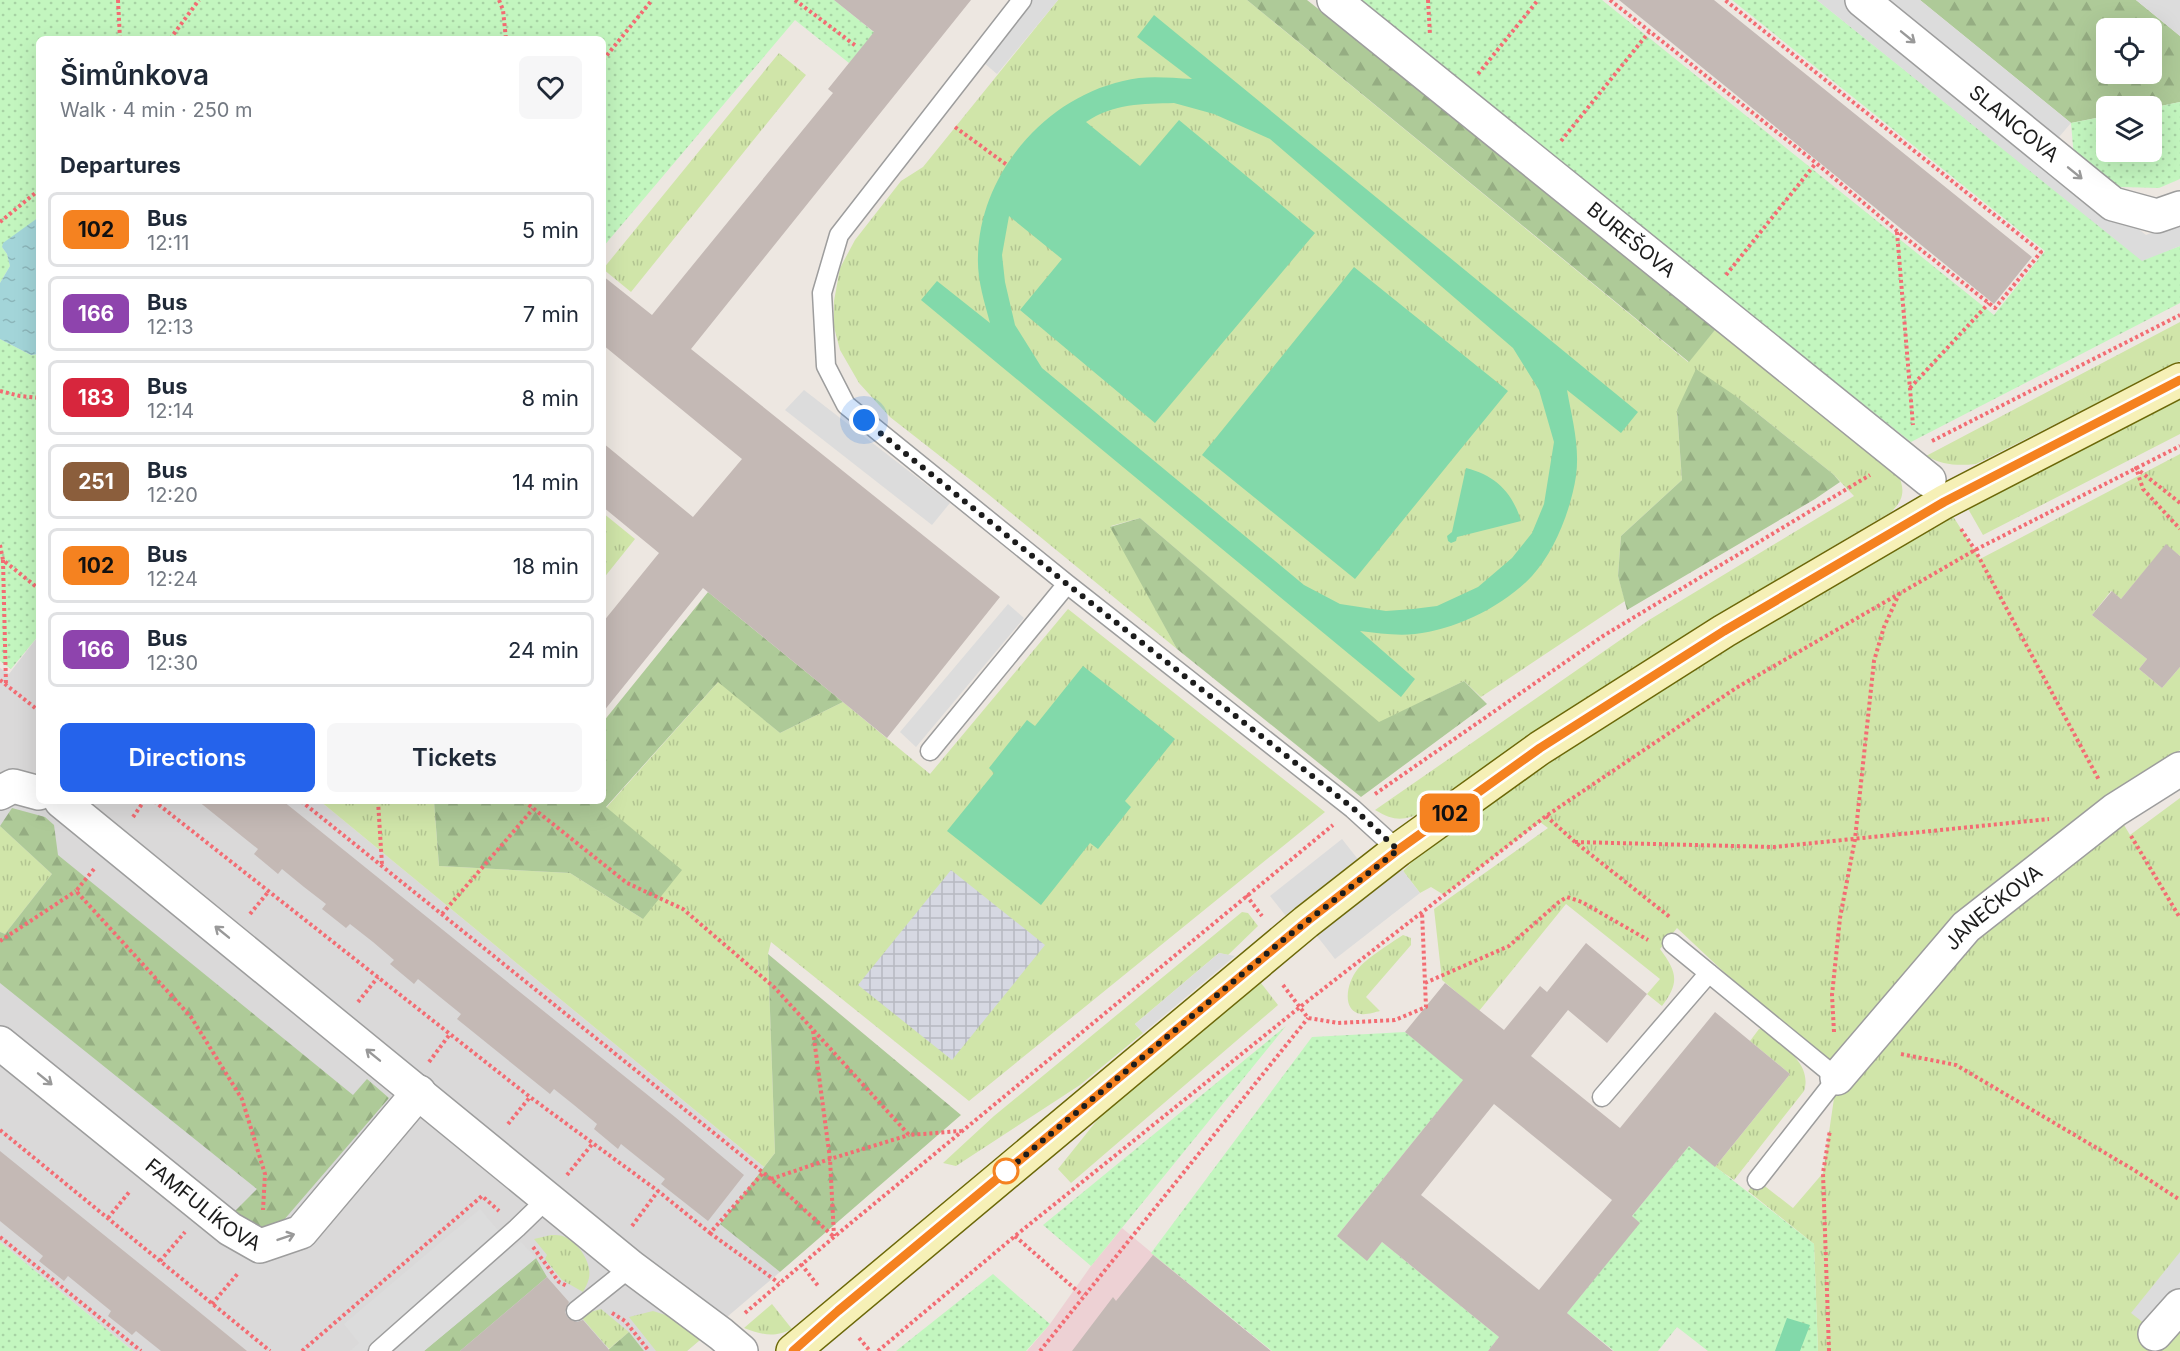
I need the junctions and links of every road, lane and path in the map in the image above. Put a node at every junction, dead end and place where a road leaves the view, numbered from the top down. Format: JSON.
{"nodes":[{"id":1,"x":118,"y":0,"type":"edge"},
{"id":2,"x":199,"y":0,"type":"edge"},
{"id":3,"x":499,"y":0,"type":"edge"},
{"id":4,"x":652,"y":0,"type":"edge"},
{"id":5,"x":795,"y":0,"type":"edge"},
{"id":6,"x":1022,"y":0,"type":"edge"},
{"id":7,"x":1334,"y":0,"type":"edge"},
{"id":8,"x":1538,"y":0,"type":"edge"},
{"id":9,"x":1610,"y":0,"type":"edge"},
{"id":10,"x":1725,"y":0,"type":"edge"},
{"id":11,"x":1862,"y":0,"type":"edge"},
{"id":12,"x":1649,"y":32,"type":"junction"},
{"id":13,"x":120,"y":36,"type":"edge"},
{"id":14,"x":172,"y":36,"type":"edge"},
{"id":15,"x":506,"y":36,"type":"edge"},
{"id":16,"x":856,"y":46,"type":"dead end"},
{"id":17,"x":606,"y":56,"type":"edge"},
{"id":18,"x":1458,"y":100,"type":"junction"},
{"id":19,"x":955,"y":127,"type":"dead end"},
{"id":20,"x":1816,"y":163,"type":"junction"},
{"id":21,"x":1006,"y":165,"type":"dead end"},
{"id":22,"x":1541,"y":166,"type":"junction"},
{"id":23,"x":36,"y":192,"type":"edge"},
{"id":24,"x":2180,"y":208,"type":"edge"},
{"id":25,"x":0,"y":222,"type":"edge"},
{"id":26,"x":1897,"y":231,"type":"junction"},
{"id":27,"x":1706,"y":299,"type":"junction"},
{"id":28,"x":1989,"y":303,"type":"junction"},
{"id":29,"x":2180,"y":315,"type":"edge"},
{"id":30,"x":2180,"y":380,"type":"edge"},
{"id":31,"x":1910,"y":388,"type":"junction"},
{"id":32,"x":0,"y":391,"type":"edge"},
{"id":33,"x":36,"y":398,"type":"edge"},
{"id":34,"x":2180,"y":446,"type":"edge"},
{"id":35,"x":1909,"y":453,"type":"junction"},
{"id":36,"x":2136,"y":468,"type":"junction"},
{"id":37,"x":1929,"y":480,"type":"dead end"},
{"id":38,"x":2180,"y":503,"type":"edge"},
{"id":39,"x":1959,"y":525,"type":"dead end"},
{"id":40,"x":2180,"y":529,"type":"edge"},
{"id":41,"x":0,"y":545,"type":"edge"},
{"id":42,"x":1975,"y":550,"type":"junction"},
{"id":43,"x":2,"y":562,"type":"edge"},
{"id":44,"x":1067,"y":584,"type":"junction"},
{"id":45,"x":36,"y":587,"type":"edge"},
{"id":46,"x":1899,"y":594,"type":"junction"},
{"id":47,"x":0,"y":680,"type":"edge"},
{"id":48,"x":6,"y":685,"type":"junction"},
{"id":49,"x":36,"y":709,"type":"edge"},
{"id":50,"x":930,"y":752,"type":"dead end"},
{"id":51,"x":2180,"y":769,"type":"edge"},
{"id":52,"x":36,"y":792,"type":"edge"},
{"id":53,"x":0,"y":793,"type":"edge"},
{"id":54,"x":65,"y":804,"type":"edge"},
{"id":55,"x":158,"y":804,"type":"edge"},
{"id":56,"x":305,"y":804,"type":"edge"},
{"id":57,"x":378,"y":804,"type":"edge"},
{"id":58,"x":527,"y":804,"type":"edge"},
{"id":59,"x":1353,"y":808,"type":"junction"},
{"id":60,"x":533,"y":809,"type":"junction"},
{"id":61,"x":2115,"y":810,"type":"junction"},
{"id":62,"x":2058,"y":818,"type":"dead end"},
{"id":63,"x":1855,"y":839,"type":"junction"},
{"id":64,"x":1575,"y":842,"type":"dead end"},
{"id":65,"x":115,"y":845,"type":"junction"},
{"id":66,"x":1398,"y":850,"type":"junction"},
{"id":67,"x":382,"y":866,"type":"junction"},
{"id":68,"x":76,"y":891,"type":"junction"},
{"id":69,"x":1422,"y":912,"type":"junction"},
{"id":70,"x":442,"y":914,"type":"junction"},
{"id":71,"x":2180,"y":918,"type":"edge"},
{"id":72,"x":0,"y":940,"type":"edge"},
{"id":73,"x":1672,"y":944,"type":"joint"},
{"id":74,"x":1709,"y":974,"type":"junction"},
{"id":75,"x":1425,"y":983,"type":"junction"},
{"id":76,"x":813,"y":1029,"type":"junction"},
{"id":77,"x":0,"y":1042,"type":"edge"},
{"id":78,"x":1848,"y":1045,"type":"junction"},
{"id":79,"x":1837,"y":1078,"type":"junction"},
{"id":80,"x":419,"y":1092,"type":"junction"},
{"id":81,"x":530,"y":1096,"type":"junction"},
{"id":82,"x":1602,"y":1097,"type":"dead end"},
{"id":83,"x":505,"y":1127,"type":"dead end"},
{"id":84,"x":0,"y":1130,"type":"edge"},
{"id":85,"x":961,"y":1131,"type":"junction"},
{"id":86,"x":909,"y":1135,"type":"junction"},
{"id":87,"x":593,"y":1143,"type":"junction"},
{"id":88,"x":830,"y":1159,"type":"junction"},
{"id":89,"x":763,"y":1173,"type":"junction"},
{"id":90,"x":771,"y":1179,"type":"junction"},
{"id":91,"x":1757,"y":1180,"type":"dead end"},
{"id":92,"x":658,"y":1191,"type":"junction"},
{"id":93,"x":548,"y":1198,"type":"junction"},
{"id":94,"x":2180,"y":1200,"type":"edge"},
{"id":95,"x":517,"y":1228,"type":"junction"},
{"id":96,"x":710,"y":1233,"type":"junction"},
{"id":97,"x":834,"y":1236,"type":"junction"},
{"id":98,"x":1015,"y":1236,"type":"junction"},
{"id":99,"x":0,"y":1237,"type":"edge"},
{"id":100,"x":260,"y":1246,"type":"junction"},
{"id":101,"x":622,"y":1259,"type":"junction"},
{"id":102,"x":779,"y":1283,"type":"junction"},
{"id":103,"x":1083,"y":1296,"type":"junction"},
{"id":104,"x":212,"y":1304,"type":"junction"},
{"id":105,"x":2180,"y":1306,"type":"edge"},
{"id":106,"x":576,"y":1311,"type":"dead end"},
{"id":107,"x":744,"y":1314,"type":"dead end"},
{"id":108,"x":2155,"y":1334,"type":"dead end"},
{"id":109,"x":141,"y":1351,"type":"edge"},
{"id":110,"x":270,"y":1351,"type":"edge"},
{"id":111,"x":302,"y":1351,"type":"edge"},
{"id":112,"x":378,"y":1351,"type":"edge"},
{"id":113,"x":741,"y":1351,"type":"edge"},
{"id":114,"x":793,"y":1351,"type":"edge"},
{"id":115,"x":878,"y":1351,"type":"edge"},
{"id":116,"x":1040,"y":1351,"type":"edge"},
{"id":117,"x":1829,"y":1351,"type":"edge"}],
"edges":[{"from":1,"to":13,"type":"path"},
{"from":2,"to":14,"type":"path"},
{"from":3,"to":15,"type":"path"},
{"from":4,"to":17,"type":"path"},
{"from":5,"to":16,"type":"path"},
{"from":6,"to":44,"type":"lane"},
{"from":7,"to":18,"type":"street","name":"BUREŠOVA"},
{"from":8,"to":18,"type":"path"},
{"from":9,"to":12,"type":"path"},
{"from":10,"to":28,"type":"path"},
{"from":11,"to":24,"type":"street","name":"SLANCOVA","one_way":true},
{"from":12,"to":20,"type":"path"},
{"from":12,"to":22,"type":"path"},
{"from":18,"to":22,"type":"street","name":"BUREŠOVA"},
{"from":19,"to":21,"type":"path"},
{"from":20,"to":26,"type":"path"},
{"from":20,"to":27,"type":"path"},
{"from":22,"to":27,"type":"street","name":"BUREŠOVA"},
{"from":23,"to":25,"type":"path"},
{"from":26,"to":28,"type":"path"},
{"from":26,"to":31,"type":"path"},
{"from":27,"to":35,"type":"street","name":"BUREŠOVA"},
{"from":28,"to":31,"type":"path"},
{"from":29,"to":35,"type":"path"},
{"from":30,"to":66,"type":"street"},
{"from":31,"to":35,"type":"path"},
{"from":32,"to":33,"type":"path"},
{"from":34,"to":36,"type":"path"},
{"from":35,"to":37,"type":"street","name":"BUREŠOVA"},
{"from":35,"to":59,"type":"path"},
{"from":36,"to":38,"type":"path"},
{"from":36,"to":40,"type":"path"},
{"from":36,"to":42,"type":"path"},
{"from":39,"to":42,"type":"path"},
{"from":41,"to":43,"type":"path"},
{"from":42,"to":46,"type":"path"},
{"from":42,"to":61,"type":"path"},
{"from":43,"to":45,"type":"path"},
{"from":43,"to":48,"type":"path"},
{"from":44,"to":50,"type":"lane"},
{"from":44,"to":59,"type":"lane"},
{"from":46,"to":63,"type":"path"},
{"from":46,"to":69,"type":"path"},
{"from":47,"to":48,"type":"path"},
{"from":48,"to":49,"type":"path"},
{"from":51,"to":61,"type":"street","name":"JANEČKOVA"},
{"from":52,"to":53,"type":"street"},
{"from":54,"to":65,"type":"street"},
{"from":55,"to":81,"type":"path"},
{"from":56,"to":67,"type":"path"},
{"from":57,"to":67,"type":"path"},
{"from":58,"to":60,"type":"path"},
{"from":59,"to":66,"type":"lane"},
{"from":59,"to":85,"type":"path"},
{"from":60,"to":70,"type":"path"},
{"from":60,"to":76,"type":"path"},
{"from":61,"to":71,"type":"path"},
{"from":61,"to":78,"type":"street","name":"JANEČKOVA"},
{"from":62,"to":63,"type":"path"},
{"from":63,"to":64,"type":"path"},
{"from":63,"to":78,"type":"path"},
{"from":65,"to":68,"type":"path"},
{"from":80,"to":65,"type":"street","one_way":true},
{"from":66,"to":114,"type":"street"},
{"from":67,"to":70,"type":"path"},
{"from":68,"to":72,"type":"path"},
{"from":68,"to":100,"type":"path"},
{"from":69,"to":75,"type":"path"},
{"from":69,"to":98,"type":"path"},
{"from":70,"to":89,"type":"path"},
{"from":73,"to":74,"type":"lane"},
{"from":73,"to":75,"type":"path"},
{"from":74,"to":79,"type":"lane"},
{"from":74,"to":82,"type":"lane"},
{"from":75,"to":103,"type":"path"},
{"from":76,"to":86,"type":"path"},
{"from":76,"to":88,"type":"path"},
{"from":77,"to":100,"type":"street","name":"FAMFULÍKOVA","one_way":true},
{"from":78,"to":79,"type":"street","name":"JANEČKOVA"},
{"from":78,"to":94,"type":"path"},
{"from":79,"to":91,"type":"lane","name":"JANEČKOVA"},
{"from":79,"to":117,"type":"path"},
{"from":80,"to":93,"type":"street"},
{"from":100,"to":80,"type":"street","name":"FAMFULÍKOVA","one_way":true},
{"from":81,"to":83,"type":"path"},
{"from":81,"to":87,"type":"path"},
{"from":84,"to":104,"type":"path"},
{"from":85,"to":86,"type":"path"},
{"from":85,"to":97,"type":"path"},
{"from":86,"to":88,"type":"path"},
{"from":87,"to":92,"type":"path"},
{"from":87,"to":93,"type":"path"},
{"from":88,"to":90,"type":"path"},
{"from":88,"to":97,"type":"path"},
{"from":89,"to":90,"type":"path"},
{"from":89,"to":96,"type":"path"},
{"from":90,"to":97,"type":"path"},
{"from":92,"to":96,"type":"path"},
{"from":92,"to":101,"type":"path"},
{"from":93,"to":95,"type":"lane"},
{"from":93,"to":101,"type":"street"},
{"from":95,"to":111,"type":"path"},
{"from":95,"to":112,"type":"lane"},
{"from":96,"to":102,"type":"path"},
{"from":97,"to":102,"type":"path"},
{"from":98,"to":103,"type":"path"},
{"from":98,"to":115,"type":"path"},
{"from":99,"to":109,"type":"path"},
{"from":100,"to":104,"type":"path"},
{"from":101,"to":106,"type":"lane"},
{"from":101,"to":113,"type":"street"},
{"from":102,"to":107,"type":"path"},
{"from":103,"to":116,"type":"path"},
{"from":104,"to":110,"type":"path"},
{"from":105,"to":108,"type":"street"}]}
